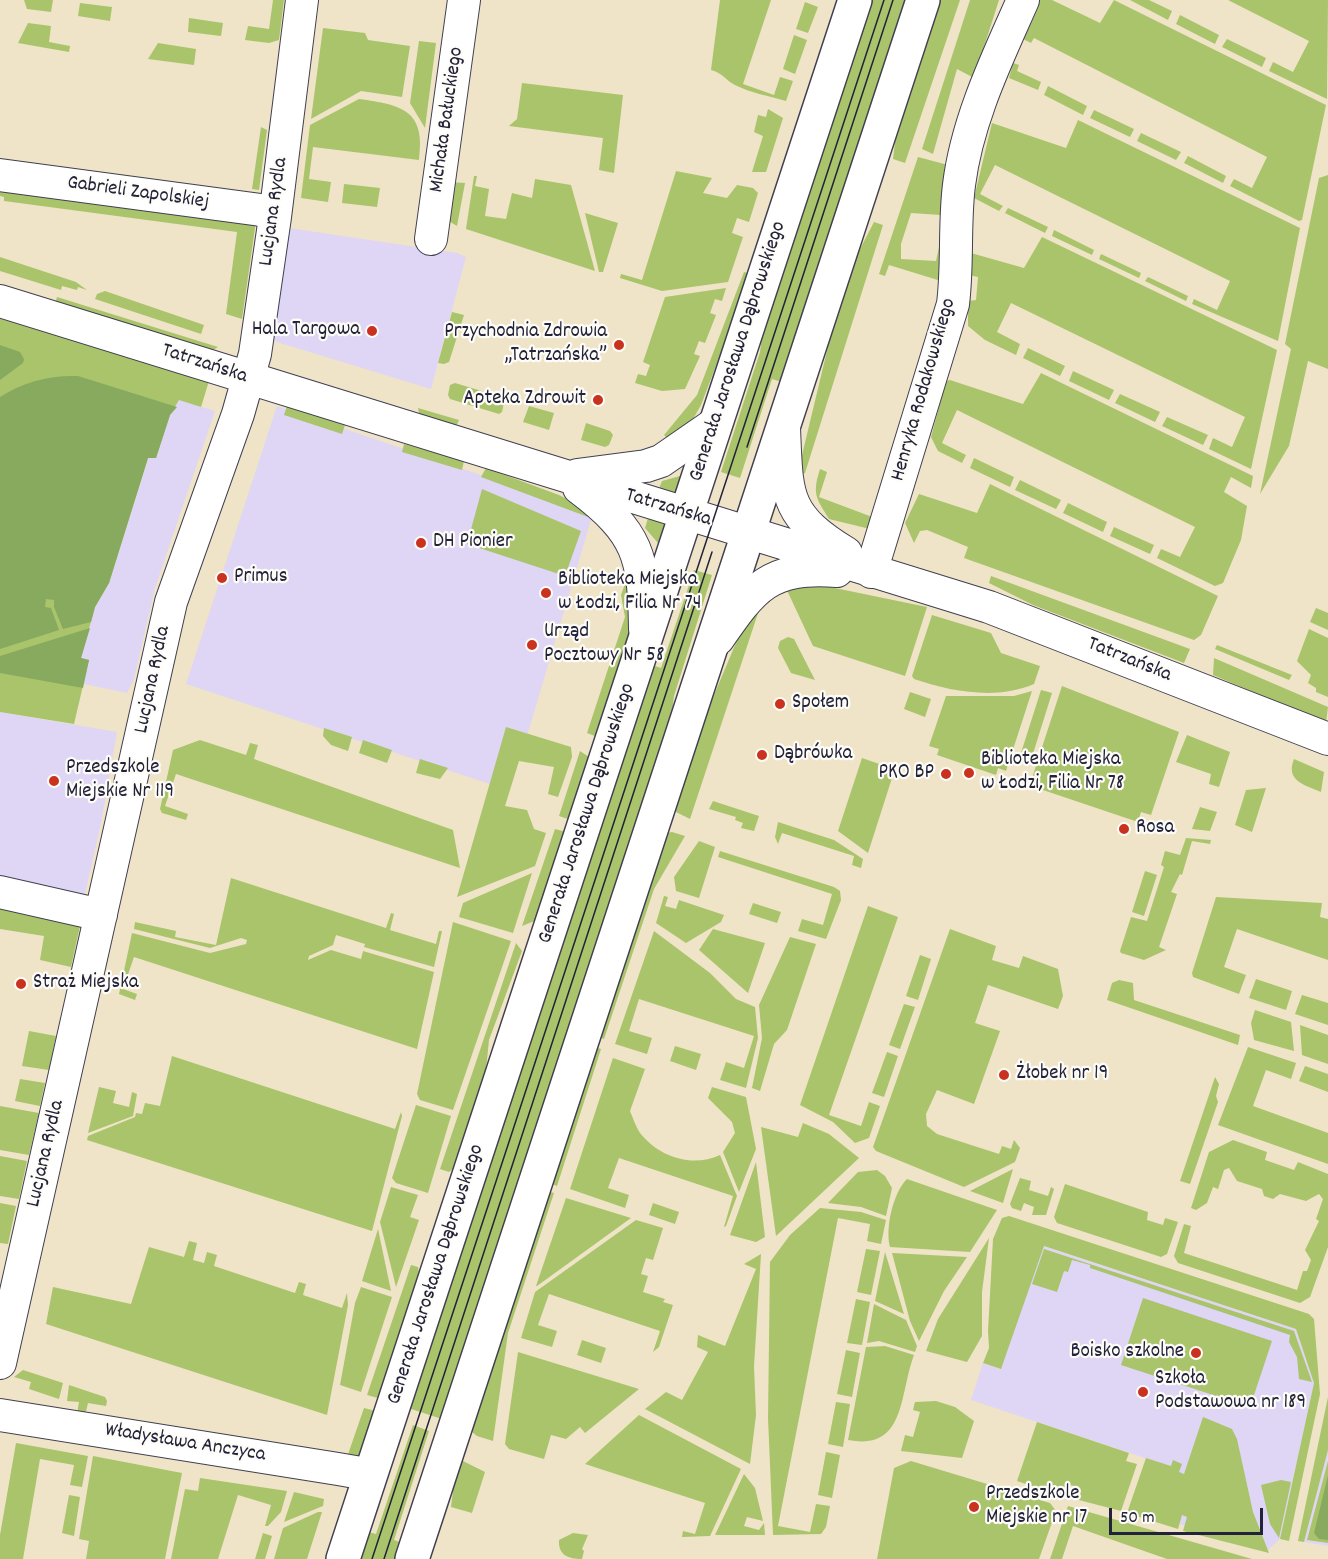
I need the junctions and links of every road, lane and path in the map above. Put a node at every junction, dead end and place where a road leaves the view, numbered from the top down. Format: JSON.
{"nodes":[{"id":1,"x":302,"y":0,"type":"edge"},
{"id":2,"x":464,"y":0,"type":"edge"},
{"id":3,"x":855,"y":0,"type":"edge"},
{"id":4,"x":922,"y":0,"type":"edge"},
{"id":5,"x":1023,"y":0,"type":"edge"},
{"id":6,"x":0,"y":175,"type":"edge"},
{"id":7,"x":275,"y":217,"type":"junction"},
{"id":8,"x":431,"y":239,"type":"dead end"},
{"id":9,"x":0,"y":301,"type":"edge"},
{"id":10,"x":249,"y":379,"type":"junction"},
{"id":11,"x":716,"y":423,"type":"junction"},
{"id":12,"x":784,"y":423,"type":"junction"},
{"id":13,"x":564,"y":477,"type":"junction"},
{"id":14,"x":685,"y":514,"type":"junction"},
{"id":15,"x":747,"y":533,"type":"junction"},
{"id":16,"x":871,"y":572,"type":"junction"},
{"id":17,"x":645,"y":638,"type":"junction"},
{"id":18,"x":709,"y":651,"type":"junction"},
{"id":19,"x":1328,"y":740,"type":"edge"},
{"id":20,"x":0,"y":892,"type":"edge"},
{"id":21,"x":101,"y":915,"type":"junction"},
{"id":22,"x":0,"y":1362,"type":"edge"},
{"id":23,"x":0,"y":1415,"type":"edge"},
{"id":24,"x":369,"y":1478,"type":"junction"},
{"id":25,"x":343,"y":1559,"type":"edge"},
{"id":26,"x":412,"y":1559,"type":"edge"}],
"edges":[{"from":1,"to":7,"type":"street","name":"Lucjana Rydla"},
{"from":2,"to":8,"type":"street","name":"Michała Bałuckiego"},
{"from":3,"to":11,"type":"main road","name":"Generała Jarosława Dąbrowskiego"},
{"from":4,"to":12,"type":"main road"},
{"from":5,"to":16,"type":"street","name":"Henryka Rodakowskiego"},
{"from":6,"to":7,"type":"street","name":"Gabrieli Zapolskiej"},
{"from":7,"to":10,"type":"street","name":"Lucjana Rydla"},
{"from":9,"to":10,"type":"street","name":"Tatrzańska"},
{"from":10,"to":13,"type":"street","name":"Tatrzańska"},
{"from":10,"to":21,"type":"street","name":"Lucjana Rydla"},
{"from":11,"to":13,"type":"street"},
{"from":11,"to":14,"type":"main road","name":"Generała Jarosława Dąbrowskiego"},
{"from":12,"to":15,"type":"main road"},
{"from":12,"to":16,"type":"street"},
{"from":13,"to":14,"type":"street","name":"Tatrzańska"},
{"from":13,"to":17,"type":"street"},
{"from":14,"to":15,"type":"street","name":"Tatrzańska"},
{"from":14,"to":17,"type":"main road","name":"Generała Jarosława Dąbrowskiego"},
{"from":15,"to":16,"type":"street","name":"Tatrzańska"},
{"from":15,"to":18,"type":"main road"},
{"from":16,"to":18,"type":"street"},
{"from":16,"to":19,"type":"street","name":"Tatrzańska"},
{"from":17,"to":24,"type":"main road","name":"Generała Jarosława Dąbrowskiego"},
{"from":18,"to":26,"type":"main road"},
{"from":20,"to":21,"type":"street"},
{"from":21,"to":22,"type":"street","name":"Lucjana Rydla"},
{"from":23,"to":24,"type":"street","name":"Władysława Anczyca"},
{"from":24,"to":25,"type":"main road","name":"Generała Jarosława Dąbrowskiego"}]}
